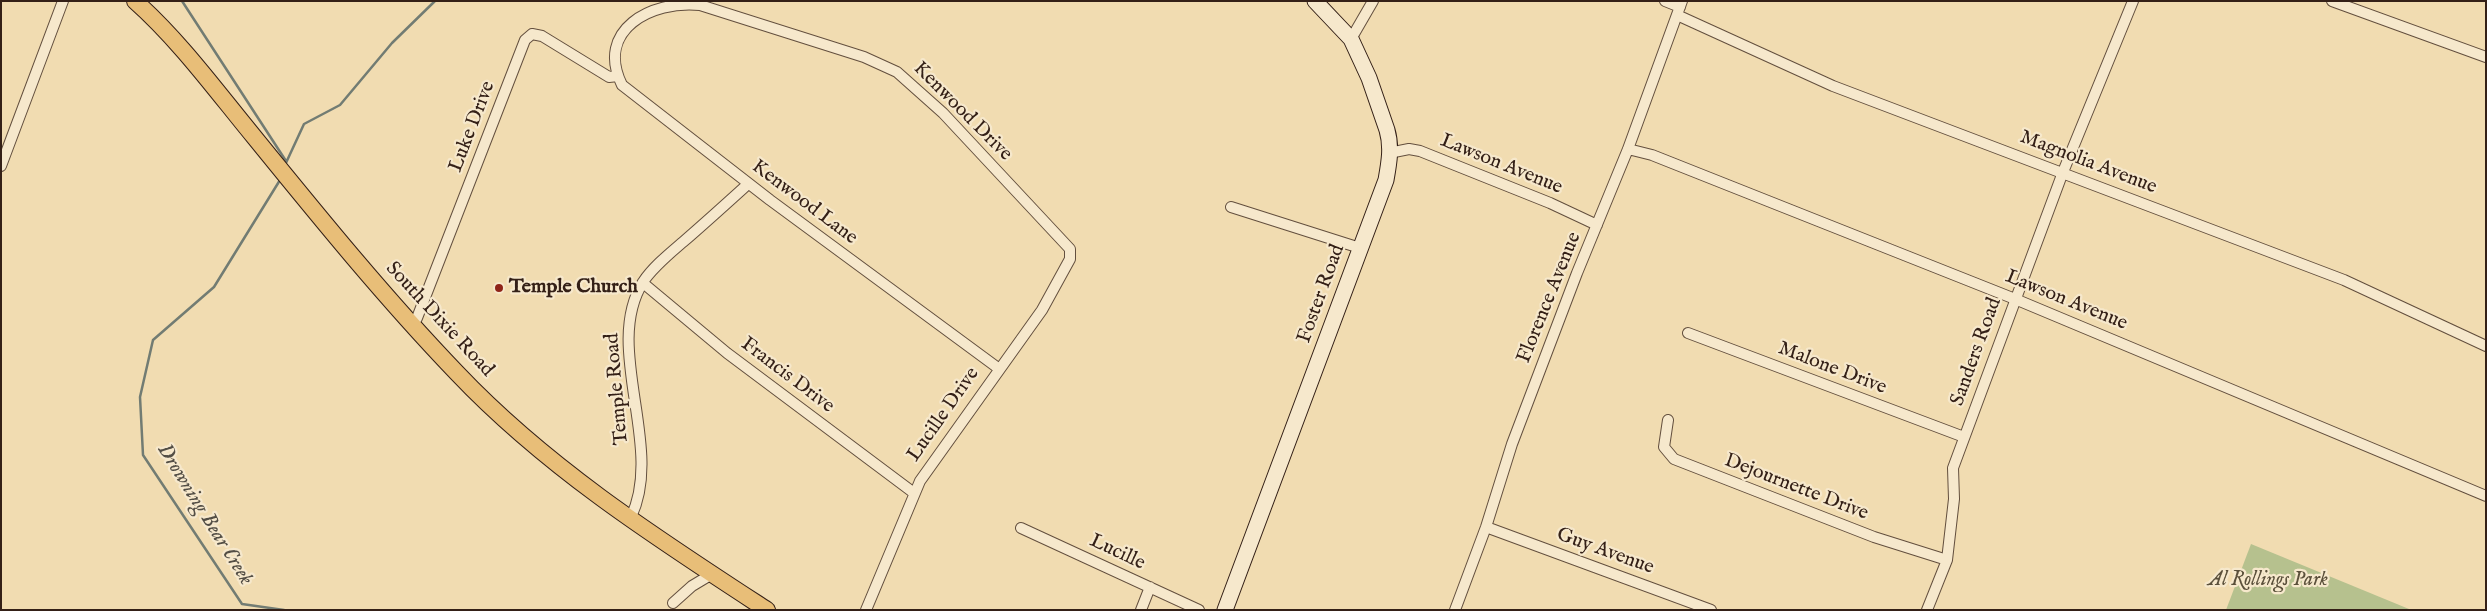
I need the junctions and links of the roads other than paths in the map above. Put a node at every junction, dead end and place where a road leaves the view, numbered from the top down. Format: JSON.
{"nodes":[{"id":1,"x":63,"y":1,"type":"edge"},
{"id":2,"x":135,"y":1,"type":"edge"},
{"id":3,"x":1315,"y":1,"type":"edge"},
{"id":4,"x":1373,"y":1,"type":"edge"},
{"id":5,"x":1665,"y":1,"type":"edge"},
{"id":6,"x":2133,"y":1,"type":"edge"},
{"id":7,"x":2332,"y":1,"type":"edge"},
{"id":8,"x":1680,"y":8,"type":"edge"},
{"id":9,"x":1351,"y":39,"type":"junction"},
{"id":10,"x":2486,"y":57,"type":"edge"},
{"id":11,"x":618,"y":76,"type":"junction"},
{"id":12,"x":1628,"y":149,"type":"junction"},
{"id":13,"x":1389,"y":153,"type":"junction"},
{"id":14,"x":1,"y":166,"type":"edge"},
{"id":15,"x":2063,"y":172,"type":"junction"},
{"id":16,"x":748,"y":184,"type":"junction"},
{"id":17,"x":1230,"y":207,"type":"dead end"},
{"id":18,"x":1597,"y":225,"type":"junction"},
{"id":19,"x":1360,"y":248,"type":"junction"},
{"id":20,"x":1070,"y":252,"type":"joint"},
{"id":21,"x":643,"y":283,"type":"junction"},
{"id":22,"x":2015,"y":299,"type":"junction"},
{"id":23,"x":412,"y":325,"type":"junction"},
{"id":24,"x":1688,"y":333,"type":"dead end"},
{"id":25,"x":2486,"y":346,"type":"edge"},
{"id":26,"x":998,"y":368,"type":"junction"},
{"id":27,"x":1668,"y":420,"type":"dead end"},
{"id":28,"x":1964,"y":437,"type":"junction"},
{"id":29,"x":914,"y":493,"type":"junction"},
{"id":30,"x":2486,"y":496,"type":"edge"},
{"id":31,"x":630,"y":517,"type":"junction"},
{"id":32,"x":1486,"y":527,"type":"junction"},
{"id":33,"x":1021,"y":528,"type":"dead end"},
{"id":34,"x":1947,"y":560,"type":"junction"},
{"id":35,"x":712,"y":574,"type":"junction"},
{"id":36,"x":1150,"y":587,"type":"junction"},
{"id":37,"x":673,"y":603,"type":"dead end"},
{"id":38,"x":766,"y":610,"type":"edge"},
{"id":39,"x":866,"y":610,"type":"edge"},
{"id":40,"x":1141,"y":610,"type":"edge"},
{"id":41,"x":1199,"y":610,"type":"edge"},
{"id":42,"x":1225,"y":610,"type":"edge"},
{"id":43,"x":1455,"y":610,"type":"edge"},
{"id":44,"x":1711,"y":610,"type":"edge"},
{"id":45,"x":1927,"y":610,"type":"edge"}],
"edges":[{"from":1,"to":14,"type":"street"},
{"from":2,"to":23,"type":"main road","name":"South Dixie Road"},
{"from":3,"to":9,"type":"street","name":"Foster Road"},
{"from":4,"to":9,"type":"street"},
{"from":5,"to":8,"type":"street","name":"Magnolia Avenue"},
{"from":6,"to":15,"type":"street","name":"Sanders Road"},
{"from":7,"to":10,"type":"street"},
{"from":8,"to":12,"type":"street","name":"Florence Avenue"},
{"from":8,"to":15,"type":"street","name":"Magnolia Avenue"},
{"from":9,"to":13,"type":"street","name":"Foster Road"},
{"from":11,"to":16,"type":"street","name":"Kenwood Lane"},
{"from":11,"to":20,"type":"street","name":"Kenwood Drive"},
{"from":11,"to":23,"type":"street","name":"Luke Drive"},
{"from":12,"to":18,"type":"street","name":"Florence Avenue"},
{"from":12,"to":22,"type":"street","name":"Lawson Avenue"},
{"from":13,"to":18,"type":"street","name":"Lawson Avenue"},
{"from":13,"to":19,"type":"street","name":"Foster Road"},
{"from":15,"to":22,"type":"street","name":"Sanders Road"},
{"from":15,"to":25,"type":"street","name":"Magnolia Avenue"},
{"from":16,"to":21,"type":"street","name":"Temple Road"},
{"from":16,"to":26,"type":"street","name":"Kenwood Lane"},
{"from":17,"to":19,"type":"street"},
{"from":18,"to":32,"type":"street","name":"Florence Avenue"},
{"from":19,"to":42,"type":"street","name":"Foster Road"},
{"from":20,"to":26,"type":"street","name":"Lucille Drive"},
{"from":21,"to":29,"type":"street","name":"Francis Drive"},
{"from":21,"to":31,"type":"street","name":"Temple Road"},
{"from":22,"to":28,"type":"street","name":"Sanders Road"},
{"from":22,"to":30,"type":"street","name":"Lawson Avenue"},
{"from":23,"to":31,"type":"main road","name":"South Dixie Road"},
{"from":24,"to":28,"type":"street","name":"Malone Drive"},
{"from":26,"to":29,"type":"street","name":"Lucille Drive"},
{"from":27,"to":34,"type":"street","name":"Dejournette Drive"},
{"from":28,"to":34,"type":"street","name":"Sanders Road"},
{"from":29,"to":39,"type":"street","name":"Lucille Drive"},
{"from":31,"to":35,"type":"main road","name":"South Dixie Road"},
{"from":32,"to":43,"type":"street","name":"Florence Avenue"},
{"from":32,"to":44,"type":"street","name":"Guy Avenue"},
{"from":33,"to":36,"type":"street","name":"Lucille"},
{"from":34,"to":45,"type":"street","name":"Sanders Road"},
{"from":35,"to":37,"type":"street"},
{"from":35,"to":38,"type":"main road","name":"South Dixie Road"},
{"from":36,"to":40,"type":"street"},
{"from":36,"to":41,"type":"street","name":"Lucille"}]}
